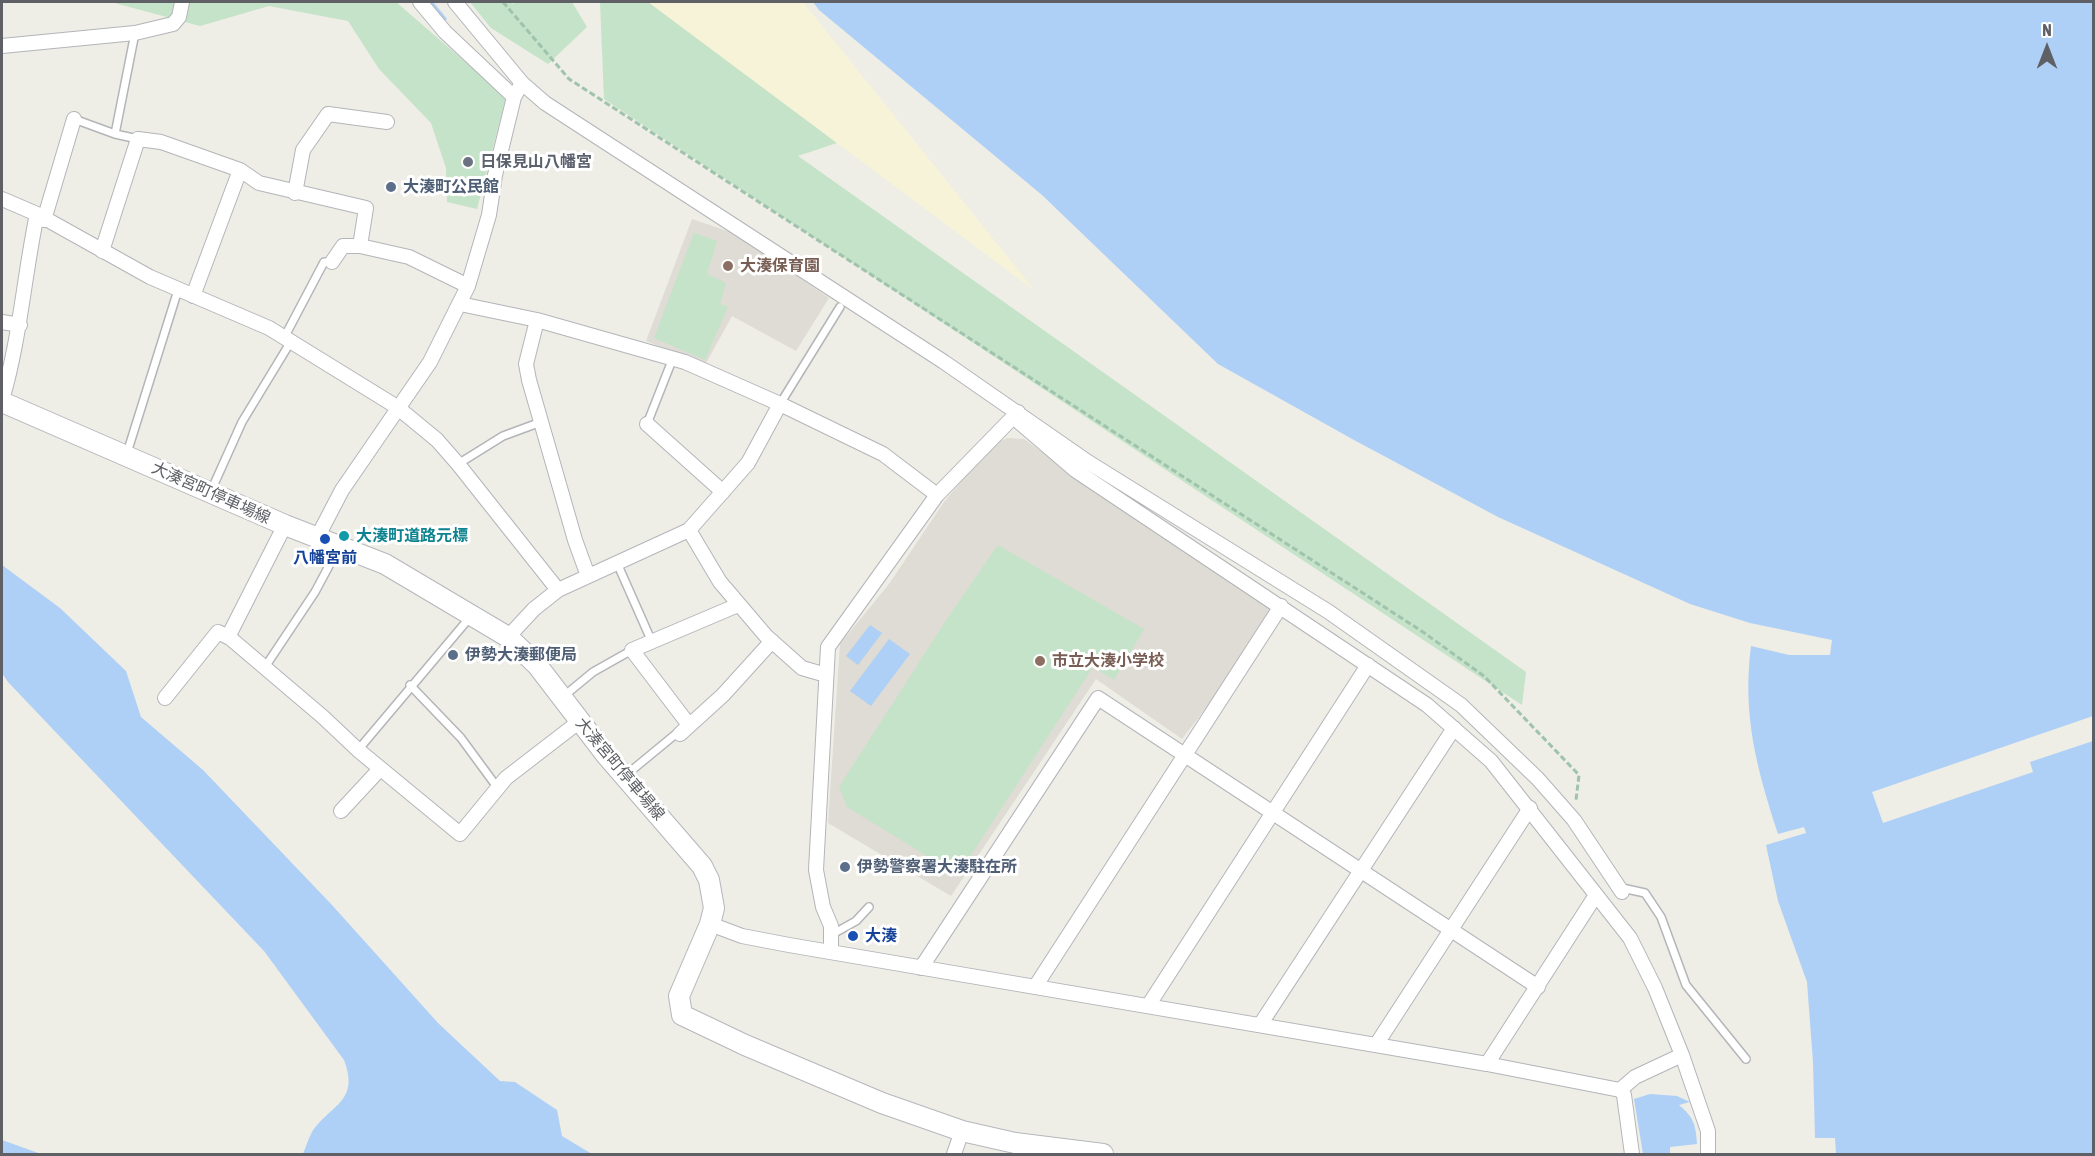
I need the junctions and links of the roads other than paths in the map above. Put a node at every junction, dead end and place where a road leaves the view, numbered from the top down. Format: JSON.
{"nodes":[{"id":1,"x":182,"y":2,"type":"edge"},
{"id":2,"x":420,"y":2,"type":"edge"},
{"id":3,"x":455,"y":2,"type":"edge"},
{"id":4,"x":135,"y":33,"type":"junction"},
{"id":5,"x":2,"y":46,"type":"edge"},
{"id":6,"x":522,"y":83,"type":"junction"},
{"id":7,"x":514,"y":97,"type":"junction"},
{"id":8,"x":74,"y":119,"type":"joint"},
{"id":9,"x":387,"y":122,"type":"dead end"},
{"id":10,"x":115,"y":134,"type":"junction"},
{"id":11,"x":138,"y":139,"type":"junction"},
{"id":12,"x":240,"y":170,"type":"junction"},
{"id":13,"x":295,"y":193,"type":"junction"},
{"id":14,"x":2,"y":199,"type":"edge"},
{"id":15,"x":40,"y":217,"type":"junction"},
{"id":16,"x":360,"y":246,"type":"junction"},
{"id":17,"x":102,"y":251,"type":"junction"},
{"id":18,"x":333,"y":262,"type":"joint"},
{"id":19,"x":468,"y":286,"type":"junction"},
{"id":20,"x":178,"y":290,"type":"junction"},
{"id":21,"x":193,"y":296,"type":"junction"},
{"id":22,"x":460,"y":304,"type":"junction"},
{"id":23,"x":840,"y":307,"type":"dead end"},
{"id":24,"x":537,"y":320,"type":"junction"},
{"id":25,"x":2,"y":322,"type":"edge"},
{"id":26,"x":20,"y":326,"type":"junction"},
{"id":27,"x":287,"y":340,"type":"junction"},
{"id":28,"x":673,"y":358,"type":"junction"},
{"id":29,"x":2,"y":401,"type":"edge"},
{"id":30,"x":780,"y":404,"type":"junction"},
{"id":31,"x":397,"y":407,"type":"junction"},
{"id":32,"x":1016,"y":415,"type":"junction"},
{"id":33,"x":542,"y":422,"type":"junction"},
{"id":34,"x":647,"y":424,"type":"joint"},
{"id":35,"x":126,"y":456,"type":"junction"},
{"id":36,"x":459,"y":464,"type":"junction"},
{"id":37,"x":723,"y":492,"type":"junction"},
{"id":38,"x":210,"y":493,"type":"junction"},
{"id":39,"x":937,"y":495,"type":"junction"},
{"id":40,"x":285,"y":525,"type":"junction"},
{"id":41,"x":689,"y":530,"type":"junction"},
{"id":42,"x":316,"y":538,"type":"junction"},
{"id":43,"x":339,"y":547,"type":"junction"},
{"id":44,"x":617,"y":563,"type":"junction"},
{"id":45,"x":588,"y":576,"type":"junction"},
{"id":46,"x":558,"y":590,"type":"junction"},
{"id":47,"x":738,"y":606,"type":"junction"},
{"id":48,"x":1281,"y":606,"type":"junction"},
{"id":49,"x":472,"y":614,"type":"junction"},
{"id":50,"x":508,"y":637,"type":"junction"},
{"id":51,"x":230,"y":638,"type":"junction"},
{"id":52,"x":772,"y":641,"type":"junction"},
{"id":53,"x":652,"y":642,"type":"junction"},
{"id":54,"x":632,"y":650,"type":"junction"},
{"id":55,"x":1368,"y":664,"type":"junction"},
{"id":56,"x":266,"y":667,"type":"junction"},
{"id":57,"x":826,"y":675,"type":"junction"},
{"id":58,"x":410,"y":685,"type":"junction"},
{"id":59,"x":165,"y":698,"type":"dead end"},
{"id":60,"x":562,"y":698,"type":"junction"},
{"id":61,"x":580,"y":720,"type":"junction"},
{"id":62,"x":1454,"y":728,"type":"junction"},
{"id":63,"x":685,"y":730,"type":"junction"},
{"id":64,"x":358,"y":750,"type":"junction"},
{"id":65,"x":1186,"y":756,"type":"junction"},
{"id":66,"x":380,"y":768,"type":"junction"},
{"id":67,"x":626,"y":775,"type":"junction"},
{"id":68,"x":496,"y":787,"type":"junction"},
{"id":69,"x":1530,"y":808,"type":"junction"},
{"id":70,"x":341,"y":811,"type":"dead end"},
{"id":71,"x":1273,"y":814,"type":"junction"},
{"id":72,"x":1362,"y":871,"type":"junction"},
{"id":73,"x":1620,"y":890,"type":"joint"},
{"id":74,"x":1596,"y":895,"type":"junction"},
{"id":75,"x":869,"y":907,"type":"dead end"},
{"id":76,"x":710,"y":924,"type":"junction"},
{"id":77,"x":1451,"y":930,"type":"junction"},
{"id":78,"x":831,"y":935,"type":"junction"},
{"id":79,"x":831,"y":952,"type":"junction"},
{"id":80,"x":921,"y":968,"type":"junction"},
{"id":81,"x":1035,"y":987,"type":"junction"},
{"id":82,"x":1538,"y":987,"type":"junction"},
{"id":83,"x":1148,"y":1006,"type":"junction"},
{"id":84,"x":1260,"y":1025,"type":"junction"},
{"id":85,"x":1376,"y":1045,"type":"junction"},
{"id":86,"x":1682,"y":1054,"type":"junction"},
{"id":87,"x":1746,"y":1059,"type":"dead end"},
{"id":88,"x":1487,"y":1065,"type":"junction"},
{"id":89,"x":1620,"y":1090,"type":"junction"},
{"id":90,"x":962,"y":1131,"type":"junction"},
{"id":91,"x":954,"y":1155,"type":"edge"},
{"id":92,"x":1103,"y":1155,"type":"edge"},
{"id":93,"x":1632,"y":1155,"type":"edge"},
{"id":94,"x":1708,"y":1155,"type":"edge"}],
"edges":[{"from":1,"to":4,"type":"street"},
{"from":2,"to":7,"type":"street"},
{"from":3,"to":6,"type":"street"},
{"from":4,"to":5,"type":"street"},
{"from":4,"to":10,"type":"lane"},
{"from":6,"to":7,"type":"street"},
{"from":6,"to":32,"type":"street"},
{"from":7,"to":19,"type":"street"},
{"from":8,"to":10,"type":"lane"},
{"from":8,"to":15,"type":"street"},
{"from":9,"to":13,"type":"street"},
{"from":10,"to":11,"type":"lane"},
{"from":11,"to":12,"type":"street"},
{"from":11,"to":17,"type":"street"},
{"from":12,"to":13,"type":"street"},
{"from":12,"to":21,"type":"street"},
{"from":13,"to":16,"type":"street"},
{"from":14,"to":15,"type":"street"},
{"from":15,"to":17,"type":"street"},
{"from":15,"to":26,"type":"street"},
{"from":16,"to":18,"type":"street"},
{"from":16,"to":19,"type":"street"},
{"from":17,"to":20,"type":"street"},
{"from":18,"to":27,"type":"lane"},
{"from":19,"to":22,"type":"street"},
{"from":20,"to":21,"type":"street"},
{"from":20,"to":35,"type":"lane"},
{"from":21,"to":27,"type":"street"},
{"from":22,"to":24,"type":"street"},
{"from":22,"to":31,"type":"street"},
{"from":23,"to":30,"type":"lane"},
{"from":24,"to":28,"type":"street"},
{"from":24,"to":33,"type":"street"},
{"from":25,"to":26,"type":"street"},
{"from":26,"to":29,"type":"street"},
{"from":27,"to":31,"type":"street"},
{"from":27,"to":38,"type":"lane"},
{"from":28,"to":30,"type":"street"},
{"from":28,"to":34,"type":"lane"},
{"from":29,"to":35,"type":"main road","name":"大湊宮町停車場線"},
{"from":30,"to":37,"type":"street"},
{"from":30,"to":39,"type":"street"},
{"from":31,"to":36,"type":"street"},
{"from":31,"to":42,"type":"street"},
{"from":32,"to":39,"type":"street"},
{"from":32,"to":48,"type":"street"},
{"from":32,"to":73,"type":"street"},
{"from":33,"to":36,"type":"lane"},
{"from":33,"to":45,"type":"street"},
{"from":34,"to":37,"type":"street"},
{"from":35,"to":38,"type":"main road","name":"大湊宮町停車場線"},
{"from":36,"to":46,"type":"street"},
{"from":37,"to":41,"type":"street"},
{"from":38,"to":40,"type":"main road","name":"大湊宮町停車場線"},
{"from":39,"to":57,"type":"street"},
{"from":40,"to":42,"type":"main road","name":"大湊宮町停車場線"},
{"from":40,"to":51,"type":"street"},
{"from":41,"to":44,"type":"street"},
{"from":41,"to":47,"type":"street"},
{"from":42,"to":43,"type":"main road","name":"大湊宮町停車場線"},
{"from":43,"to":49,"type":"main road","name":"大湊宮町停車場線"},
{"from":43,"to":56,"type":"lane"},
{"from":44,"to":45,"type":"street"},
{"from":44,"to":53,"type":"lane"},
{"from":45,"to":46,"type":"street"},
{"from":46,"to":50,"type":"street"},
{"from":47,"to":52,"type":"street"},
{"from":47,"to":53,"type":"street"},
{"from":48,"to":55,"type":"street"},
{"from":48,"to":65,"type":"street"},
{"from":49,"to":50,"type":"main road","name":"大湊宮町停車場線"},
{"from":49,"to":58,"type":"lane"},
{"from":50,"to":60,"type":"main road","name":"大湊宮町停車場線"},
{"from":51,"to":56,"type":"street"},
{"from":51,"to":59,"type":"street"},
{"from":52,"to":57,"type":"street"},
{"from":52,"to":63,"type":"street"},
{"from":53,"to":54,"type":"street"},
{"from":54,"to":60,"type":"lane"},
{"from":54,"to":63,"type":"street"},
{"from":55,"to":62,"type":"street"},
{"from":55,"to":71,"type":"street"},
{"from":56,"to":64,"type":"street"},
{"from":57,"to":78,"type":"street"},
{"from":58,"to":64,"type":"lane"},
{"from":58,"to":68,"type":"lane"},
{"from":60,"to":61,"type":"main road","name":"大湊宮町停車場線"},
{"from":61,"to":67,"type":"main road","name":"大湊宮町停車場線"},
{"from":61,"to":68,"type":"street"},
{"from":62,"to":69,"type":"street"},
{"from":62,"to":72,"type":"street"},
{"from":63,"to":67,"type":"lane"},
{"from":64,"to":66,"type":"street"},
{"from":65,"to":71,"type":"street"},
{"from":65,"to":80,"type":"street"},
{"from":65,"to":81,"type":"street"},
{"from":66,"to":68,"type":"street"},
{"from":66,"to":70,"type":"street"},
{"from":67,"to":76,"type":"main road","name":"大湊宮町停車場線"},
{"from":69,"to":74,"type":"street"},
{"from":69,"to":77,"type":"street"},
{"from":71,"to":72,"type":"street"},
{"from":71,"to":83,"type":"street"},
{"from":72,"to":77,"type":"street"},
{"from":72,"to":84,"type":"street"},
{"from":73,"to":87,"type":"lane"},
{"from":74,"to":82,"type":"street"},
{"from":74,"to":86,"type":"street"},
{"from":75,"to":78,"type":"lane"},
{"from":76,"to":79,"type":"street"},
{"from":76,"to":90,"type":"main road","name":"大湊宮町停車場線"},
{"from":77,"to":82,"type":"street"},
{"from":77,"to":85,"type":"street"},
{"from":78,"to":79,"type":"street"},
{"from":79,"to":80,"type":"street"},
{"from":80,"to":81,"type":"street"},
{"from":81,"to":83,"type":"street"},
{"from":82,"to":88,"type":"street"},
{"from":83,"to":84,"type":"street"},
{"from":84,"to":85,"type":"street"},
{"from":85,"to":88,"type":"street"},
{"from":86,"to":89,"type":"street"},
{"from":86,"to":94,"type":"street"},
{"from":88,"to":89,"type":"street"},
{"from":89,"to":93,"type":"street"},
{"from":90,"to":91,"type":"street"},
{"from":90,"to":92,"type":"main road","name":"大湊宮町停車場線"}]}
